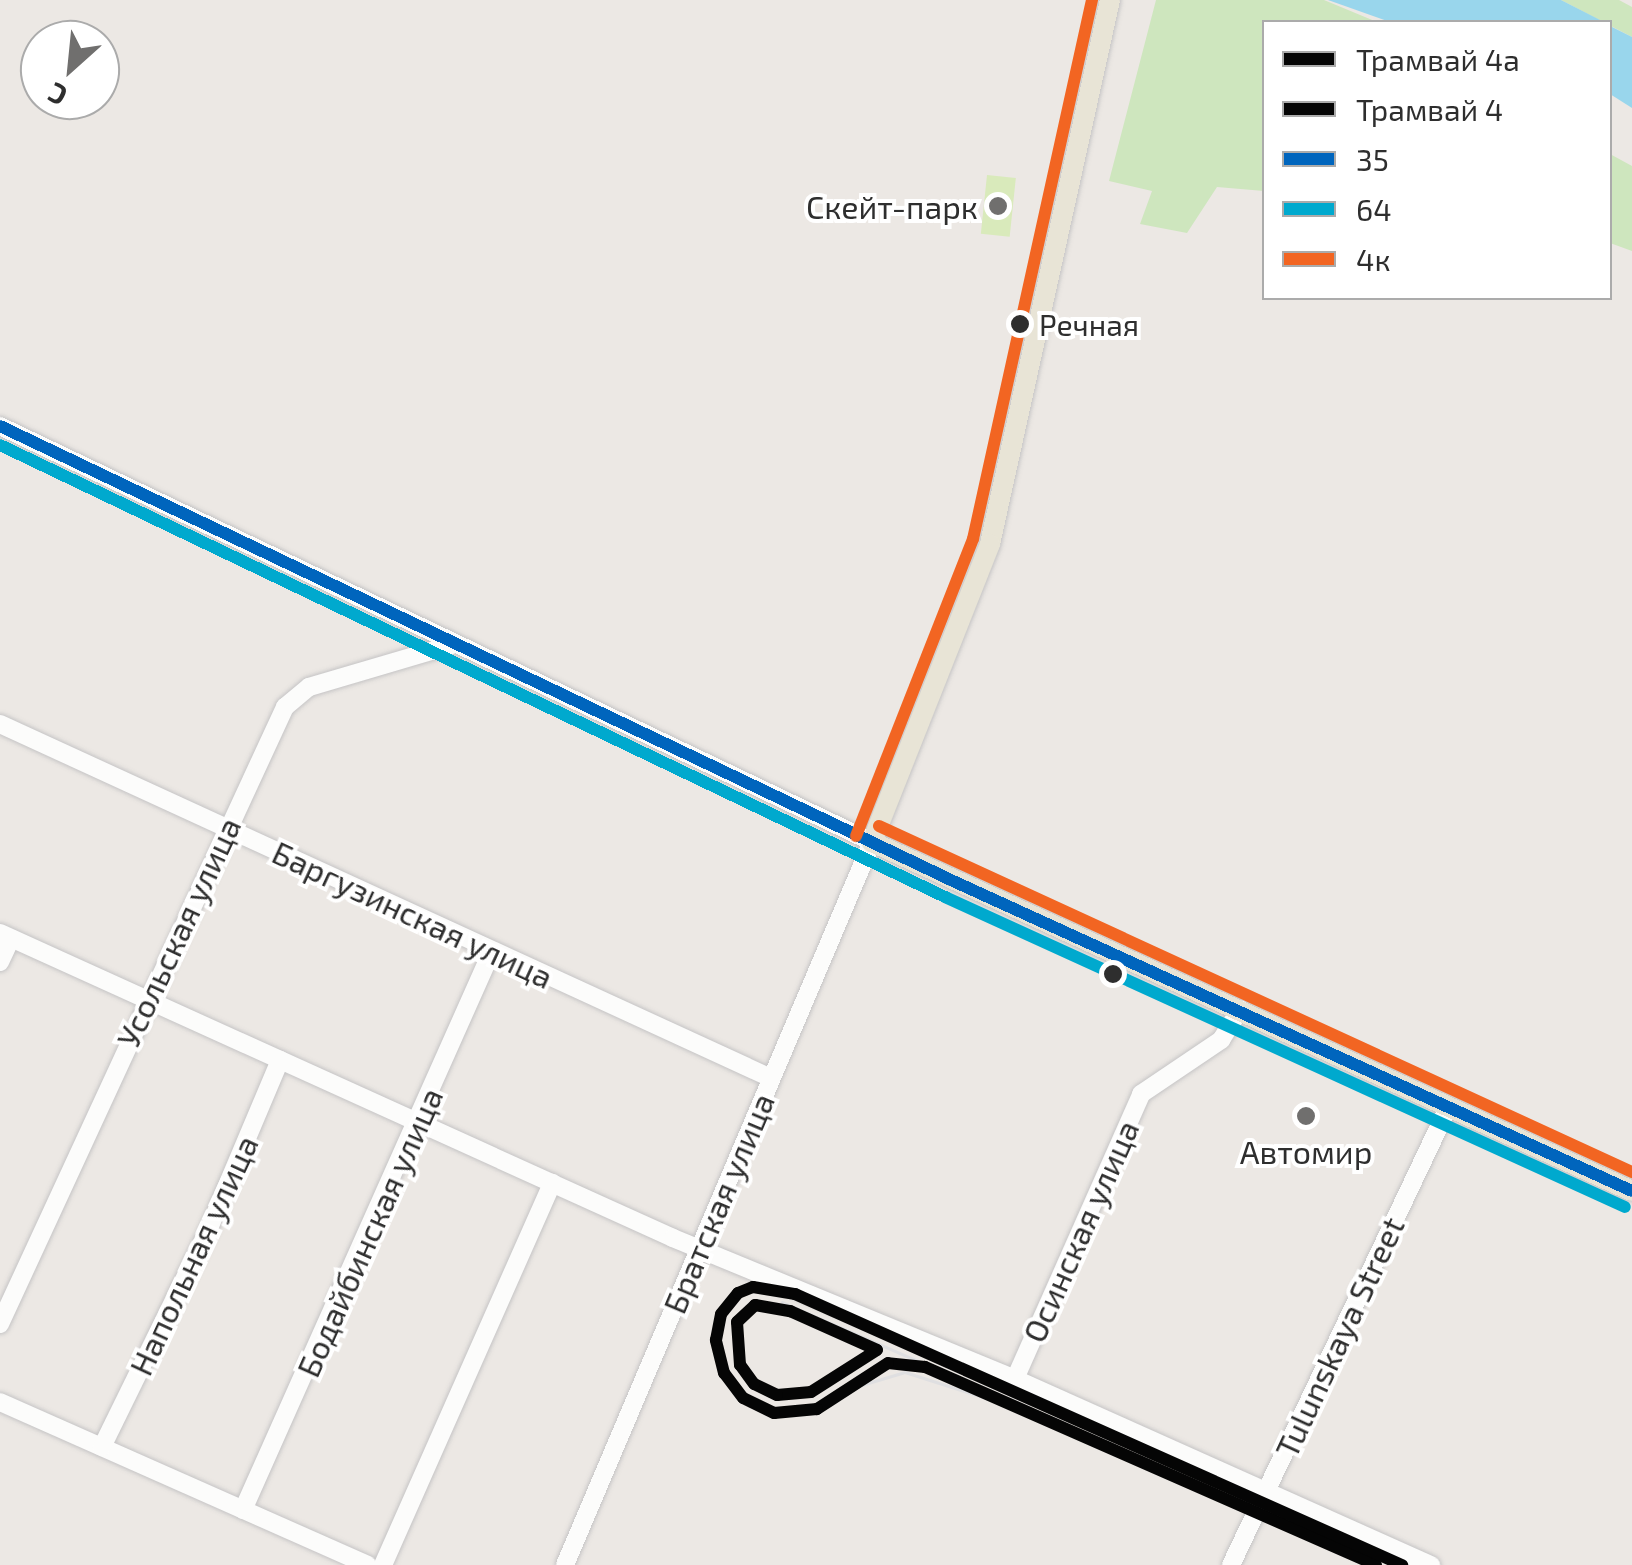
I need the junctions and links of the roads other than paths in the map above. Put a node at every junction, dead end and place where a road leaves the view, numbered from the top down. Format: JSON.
{"nodes":[{"id":1,"x":1110,"y":0,"type":"edge"},
{"id":2,"x":1,"y":428,"type":"edge"},
{"id":3,"x":452,"y":645,"type":"junction"},
{"id":4,"x":0,"y":724,"type":"edge"},
{"id":5,"x":228,"y":824,"type":"junction"},
{"id":6,"x":872,"y":842,"type":"junction"},
{"id":7,"x":6,"y":936,"type":"edge"},
{"id":8,"x":492,"y":954,"type":"junction"},
{"id":9,"x":0,"y":962,"type":"edge"},
{"id":10,"x":147,"y":1000,"type":"junction"},
{"id":11,"x":1240,"y":1010,"type":"junction"},
{"id":12,"x":280,"y":1060,"type":"junction"},
{"id":13,"x":771,"y":1078,"type":"junction"},
{"id":14,"x":1447,"y":1110,"type":"junction"},
{"id":15,"x":419,"y":1123,"type":"junction"},
{"id":16,"x":552,"y":1183,"type":"junction"},
{"id":17,"x":1632,"y":1192,"type":"edge"},
{"id":18,"x":697,"y":1245,"type":"junction"},
{"id":19,"x":0,"y":1324,"type":"edge"},
{"id":20,"x":1015,"y":1379,"type":"junction"},
{"id":21,"x":0,"y":1402,"type":"edge"},
{"id":22,"x":102,"y":1447,"type":"junction"},
{"id":23,"x":1266,"y":1491,"type":"junction"},
{"id":24,"x":243,"y":1510,"type":"junction"},
{"id":25,"x":367,"y":1565,"type":"edge"},
{"id":26,"x":382,"y":1565,"type":"edge"},
{"id":27,"x":565,"y":1565,"type":"edge"},
{"id":28,"x":1230,"y":1565,"type":"edge"},
{"id":29,"x":1431,"y":1565,"type":"edge"}],
"edges":[{"from":1,"to":6,"type":"main road"},
{"from":2,"to":3,"type":"street"},
{"from":3,"to":5,"type":"street","name":"Усольская улица"},
{"from":3,"to":6,"type":"street"},
{"from":4,"to":5,"type":"street","name":"Баргузинская улица"},
{"from":5,"to":8,"type":"street","name":"Баргузинская улица"},
{"from":5,"to":10,"type":"street","name":"Усольская улица"},
{"from":6,"to":11,"type":"main road"},
{"from":6,"to":13,"type":"street","name":"Братская улица"},
{"from":7,"to":9,"type":"street"},
{"from":7,"to":10,"type":"street"},
{"from":8,"to":13,"type":"street","name":"Баргузинская улица"},
{"from":8,"to":15,"type":"street","name":"Бодайбинская улица"},
{"from":10,"to":12,"type":"street"},
{"from":10,"to":19,"type":"street","name":"Усольская улица"},
{"from":11,"to":14,"type":"main road"},
{"from":11,"to":20,"type":"street","name":"Осинская улица"},
{"from":12,"to":15,"type":"street"},
{"from":12,"to":22,"type":"street","name":"Напольная улица"},
{"from":13,"to":18,"type":"street","name":"Братская улица"},
{"from":14,"to":17,"type":"main road"},
{"from":14,"to":23,"type":"street","name":"Tulunskaya Street"},
{"from":15,"to":16,"type":"street"},
{"from":15,"to":24,"type":"street","name":"Бодайбинская улица"},
{"from":16,"to":18,"type":"street"},
{"from":16,"to":26,"type":"street"},
{"from":18,"to":20,"type":"street"},
{"from":18,"to":27,"type":"street","name":"Братская улица"},
{"from":20,"to":23,"type":"street"},
{"from":21,"to":22,"type":"street"},
{"from":22,"to":24,"type":"street"},
{"from":23,"to":28,"type":"street","name":"Tulunskaya Street"},
{"from":23,"to":29,"type":"street"},
{"from":24,"to":25,"type":"street"}]}
